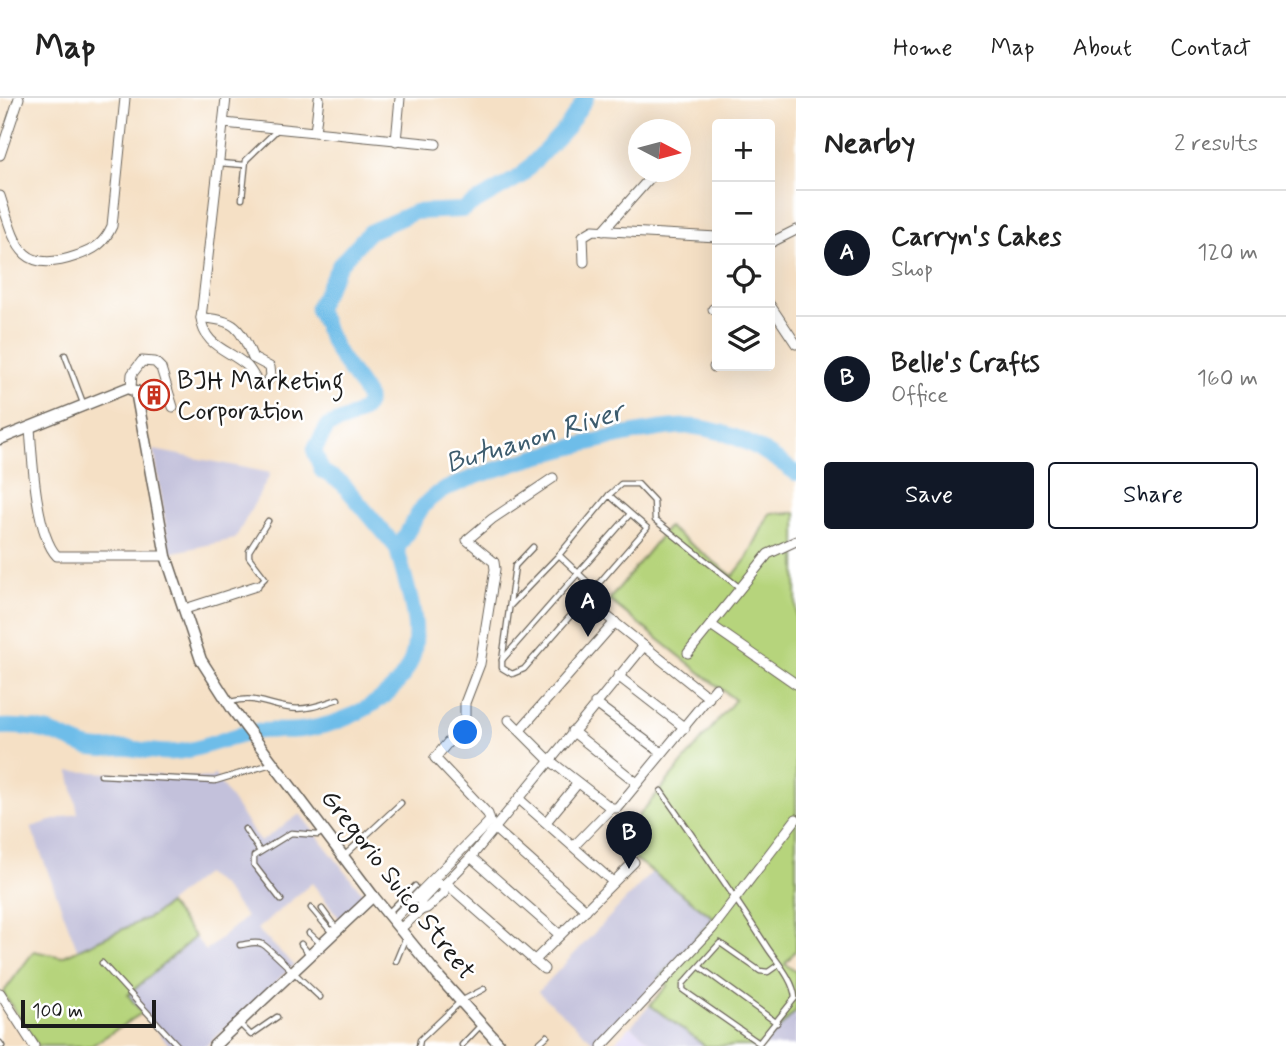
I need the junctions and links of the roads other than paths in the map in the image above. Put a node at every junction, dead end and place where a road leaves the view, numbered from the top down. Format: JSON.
{"nodes":[{"id":1,"x":19,"y":98,"type":"edge"},
{"id":2,"x":125,"y":98,"type":"edge"},
{"id":3,"x":226,"y":98,"type":"edge"},
{"id":4,"x":319,"y":98,"type":"edge"},
{"id":5,"x":400,"y":98,"type":"edge"},
{"id":6,"x":224,"y":123,"type":"junction"},
{"id":7,"x":279,"y":128,"type":"junction"},
{"id":8,"x":315,"y":132,"type":"junction"},
{"id":9,"x":396,"y":141,"type":"junction"},
{"id":10,"x":436,"y":144,"type":"dead end"},
{"id":11,"x":0,"y":155,"type":"edge"},
{"id":12,"x":219,"y":163,"type":"junction"},
{"id":13,"x":245,"y":164,"type":"junction"},
{"id":14,"x":646,"y":182,"type":"edge"},
{"id":15,"x":0,"y":196,"type":"edge"},
{"id":16,"x":242,"y":199,"type":"dead end"},
{"id":17,"x":603,"y":231,"type":"junction"},
{"id":18,"x":796,"y":231,"type":"edge"},
{"id":19,"x":712,"y":237,"type":"edge"},
{"id":20,"x":775,"y":241,"type":"edge"},
{"id":21,"x":584,"y":262,"type":"dead end"},
{"id":22,"x":775,"y":317,"type":"edge"},
{"id":23,"x":201,"y":318,"type":"junction"},
{"id":24,"x":796,"y":344,"type":"edge"},
{"id":25,"x":65,"y":355,"type":"dead end"},
{"id":26,"x":131,"y":387,"type":"junction"},
{"id":27,"x":173,"y":407,"type":"dead end"},
{"id":28,"x":84,"y":408,"type":"junction"},
{"id":29,"x":30,"y":427,"type":"junction"},
{"id":30,"x":0,"y":439,"type":"edge"},
{"id":31,"x":553,"y":478,"type":"dead end"},
{"id":32,"x":608,"y":495,"type":"junction"},
{"id":33,"x":630,"y":514,"type":"junction"},
{"id":34,"x":655,"y":520,"type":"junction"},
{"id":35,"x":268,"y":521,"type":"dead end"},
{"id":36,"x":647,"y":528,"type":"junction"},
{"id":37,"x":796,"y":541,"type":"edge"},
{"id":38,"x":533,"y":547,"type":"dead end"},
{"id":39,"x":559,"y":555,"type":"junction"},
{"id":40,"x":166,"y":556,"type":"junction"},
{"id":41,"x":579,"y":573,"type":"junction"},
{"id":42,"x":256,"y":586,"type":"joint"},
{"id":43,"x":594,"y":588,"type":"junction"},
{"id":44,"x":740,"y":589,"type":"junction"},
{"id":45,"x":509,"y":606,"type":"junction"},
{"id":46,"x":185,"y":609,"type":"junction"},
{"id":47,"x":603,"y":613,"type":"dead end"},
{"id":48,"x":615,"y":622,"type":"junction"},
{"id":49,"x":711,"y":625,"type":"junction"},
{"id":50,"x":643,"y":646,"type":"junction"},
{"id":51,"x":688,"y":653,"type":"dead end"},
{"id":52,"x":502,"y":661,"type":"junction"},
{"id":53,"x":618,"y":676,"type":"junction"},
{"id":54,"x":796,"y":684,"type":"edge"},
{"id":55,"x":716,"y":688,"type":"dead end"},
{"id":56,"x":709,"y":698,"type":"junction"},
{"id":57,"x":338,"y":699,"type":"dead end"},
{"id":58,"x":595,"y":703,"type":"junction"},
{"id":59,"x":231,"y":706,"type":"junction"},
{"id":60,"x":509,"y":720,"type":"dead end"},
{"id":61,"x":685,"y":727,"type":"junction"},
{"id":62,"x":520,"y":730,"type":"junction"},
{"id":63,"x":572,"y":731,"type":"junction"},
{"id":64,"x":662,"y":753,"type":"junction"},
{"id":65,"x":548,"y":759,"type":"junction"},
{"id":66,"x":276,"y":763,"type":"junction"},
{"id":67,"x":101,"y":775,"type":"dead end"},
{"id":68,"x":578,"y":783,"type":"junction"},
{"id":69,"x":637,"y":783,"type":"junction"},
{"id":70,"x":661,"y":791,"type":"dead end"},
{"id":71,"x":519,"y":799,"type":"junction"},
{"id":72,"x":401,"y":803,"type":"dead end"},
{"id":73,"x":611,"y":808,"type":"junction"},
{"id":74,"x":796,"y":819,"type":"edge"},
{"id":75,"x":546,"y":822,"type":"junction"},
{"id":76,"x":245,"y":829,"type":"dead end"},
{"id":77,"x":495,"y":829,"type":"junction"},
{"id":78,"x":323,"y":831,"type":"junction"},
{"id":79,"x":574,"y":846,"type":"junction"},
{"id":80,"x":259,"y":850,"type":"junction"},
{"id":81,"x":343,"y":857,"type":"junction"},
{"id":82,"x":471,"y":857,"type":"junction"},
{"id":83,"x":634,"y":862,"type":"dead end"},
{"id":84,"x":613,"y":882,"type":"junction"},
{"id":85,"x":445,"y":884,"type":"junction"},
{"id":86,"x":415,"y":886,"type":"dead end"},
{"id":87,"x":373,"y":896,"type":"junction"},
{"id":88,"x":736,"y":898,"type":"junction"},
{"id":89,"x":281,"y":900,"type":"dead end"},
{"id":90,"x":311,"y":908,"type":"dead end"},
{"id":91,"x":322,"y":909,"type":"dead end"},
{"id":92,"x":586,"y":910,"type":"junction"},
{"id":93,"x":397,"y":925,"type":"junction"},
{"id":94,"x":309,"y":933,"type":"dead end"},
{"id":95,"x":335,"y":933,"type":"junction"},
{"id":96,"x":560,"y":935,"type":"junction"},
{"id":97,"x":301,"y":944,"type":"dead end"},
{"id":98,"x":240,"y":945,"type":"dead end"},
{"id":99,"x":323,"y":946,"type":"junction"},
{"id":100,"x":312,"y":957,"type":"junction"},
{"id":101,"x":396,"y":961,"type":"dead end"},
{"id":102,"x":534,"y":961,"type":"junction"},
{"id":103,"x":102,"y":963,"type":"dead end"},
{"id":104,"x":779,"y":965,"type":"junction"},
{"id":105,"x":700,"y":967,"type":"junction"},
{"id":106,"x":544,"y":969,"type":"dead end"},
{"id":107,"x":293,"y":975,"type":"junction"},
{"id":108,"x":484,"y":989,"type":"dead end"},
{"id":109,"x":0,"y":993,"type":"edge"},
{"id":110,"x":320,"y":997,"type":"dead end"},
{"id":111,"x":461,"y":1001,"type":"junction"},
{"id":112,"x":277,"y":1017,"type":"dead end"},
{"id":113,"x":239,"y":1022,"type":"junction"},
{"id":114,"x":777,"y":1023,"type":"junction"},
{"id":115,"x":482,"y":1024,"type":"junction"},
{"id":116,"x":547,"y":1036,"type":"dead end"},
{"id":117,"x":219,"y":1044,"type":"edge"},
{"id":118,"x":462,"y":1045,"type":"edge"},
{"id":119,"x":34,"y":1046,"type":"edge"},
{"id":120,"x":178,"y":1046,"type":"edge"},
{"id":121,"x":419,"y":1046,"type":"edge"},
{"id":122,"x":501,"y":1046,"type":"edge"},
{"id":123,"x":536,"y":1046,"type":"edge"},
{"id":124,"x":602,"y":1046,"type":"edge"}],
"edges":[{"from":1,"to":11,"type":"street"},
{"from":2,"to":15,"type":"street"},
{"from":3,"to":6,"type":"street"},
{"from":4,"to":8,"type":"street"},
{"from":5,"to":9,"type":"street"},
{"from":6,"to":7,"type":"street"},
{"from":6,"to":12,"type":"street"},
{"from":7,"to":8,"type":"street"},
{"from":7,"to":13,"type":"lane"},
{"from":8,"to":9,"type":"street"},
{"from":9,"to":10,"type":"street"},
{"from":12,"to":13,"type":"lane"},
{"from":12,"to":23,"type":"street"},
{"from":13,"to":16,"type":"lane"},
{"from":14,"to":17,"type":"street"},
{"from":17,"to":19,"type":"street"},
{"from":17,"to":21,"type":"street"},
{"from":18,"to":20,"type":"street"},
{"from":22,"to":24,"type":"street"},
{"from":23,"to":23,"type":"street"},
{"from":25,"to":28,"type":"lane"},
{"from":26,"to":27,"type":"street"},
{"from":26,"to":28,"type":"street"},
{"from":26,"to":40,"type":"street","name":"Gregorio Suico Street"},
{"from":28,"to":29,"type":"street"},
{"from":29,"to":30,"type":"street"},
{"from":29,"to":40,"type":"street"},
{"from":31,"to":93,"type":"street"},
{"from":32,"to":33,"type":"lane"},
{"from":32,"to":34,"type":"lane"},
{"from":32,"to":39,"type":"lane"},
{"from":33,"to":36,"type":"lane"},
{"from":33,"to":41,"type":"lane"},
{"from":34,"to":36,"type":"lane"},
{"from":34,"to":44,"type":"lane"},
{"from":35,"to":42,"type":"lane"},
{"from":36,"to":43,"type":"lane"},
{"from":37,"to":44,"type":"street"},
{"from":38,"to":45,"type":"lane"},
{"from":39,"to":41,"type":"lane"},
{"from":39,"to":45,"type":"lane"},
{"from":40,"to":46,"type":"street","name":"Gregorio Suico Street"},
{"from":41,"to":43,"type":"lane"},
{"from":41,"to":52,"type":"lane"},
{"from":42,"to":46,"type":"street"},
{"from":43,"to":52,"type":"lane"},
{"from":44,"to":49,"type":"street"},
{"from":45,"to":52,"type":"lane"},
{"from":46,"to":59,"type":"street","name":"Gregorio Suico Street"},
{"from":47,"to":48,"type":"street"},
{"from":48,"to":50,"type":"street"},
{"from":48,"to":62,"type":"street"},
{"from":49,"to":51,"type":"street"},
{"from":49,"to":54,"type":"street"},
{"from":50,"to":53,"type":"street"},
{"from":50,"to":56,"type":"street"},
{"from":53,"to":58,"type":"street"},
{"from":53,"to":61,"type":"street"},
{"from":55,"to":56,"type":"street"},
{"from":56,"to":61,"type":"street"},
{"from":57,"to":59,"type":"lane"},
{"from":58,"to":63,"type":"street"},
{"from":58,"to":64,"type":"street"},
{"from":59,"to":66,"type":"street","name":"Gregorio Suico Street"},
{"from":60,"to":62,"type":"street"},
{"from":61,"to":64,"type":"street"},
{"from":62,"to":65,"type":"street"},
{"from":63,"to":65,"type":"street"},
{"from":63,"to":69,"type":"street"},
{"from":64,"to":69,"type":"street"},
{"from":65,"to":68,"type":"street"},
{"from":65,"to":71,"type":"street"},
{"from":66,"to":67,"type":"lane"},
{"from":66,"to":78,"type":"street","name":"Gregorio Suico Street"},
{"from":68,"to":73,"type":"street"},
{"from":68,"to":75,"type":"street"},
{"from":69,"to":73,"type":"street"},
{"from":70,"to":88,"type":"lane"},
{"from":71,"to":75,"type":"street"},
{"from":71,"to":77,"type":"street"},
{"from":72,"to":81,"type":"lane"},
{"from":73,"to":79,"type":"street"},
{"from":74,"to":88,"type":"street"},
{"from":75,"to":79,"type":"street"},
{"from":76,"to":80,"type":"lane"},
{"from":77,"to":82,"type":"street"},
{"from":77,"to":92,"type":"street"},
{"from":78,"to":80,"type":"lane"},
{"from":78,"to":81,"type":"street","name":"Gregorio Suico Street"},
{"from":79,"to":84,"type":"street"},
{"from":80,"to":89,"type":"lane"},
{"from":81,"to":87,"type":"street","name":"Gregorio Suico Street"},
{"from":82,"to":85,"type":"street"},
{"from":82,"to":96,"type":"street"},
{"from":83,"to":84,"type":"street"},
{"from":84,"to":92,"type":"street"},
{"from":85,"to":93,"type":"street"},
{"from":85,"to":102,"type":"street"},
{"from":86,"to":93,"type":"lane"},
{"from":87,"to":93,"type":"street","name":"Gregorio Suico Street"},
{"from":87,"to":95,"type":"street"},
{"from":88,"to":104,"type":"lane"},
{"from":88,"to":124,"type":"street"},
{"from":90,"to":95,"type":"lane"},
{"from":91,"to":95,"type":"lane"},
{"from":92,"to":96,"type":"street"},
{"from":93,"to":101,"type":"lane"},
{"from":93,"to":111,"type":"street","name":"Gregorio Suico Street"},
{"from":94,"to":99,"type":"lane"},
{"from":95,"to":99,"type":"street"},
{"from":96,"to":102,"type":"street"},
{"from":97,"to":100,"type":"lane"},
{"from":98,"to":107,"type":"lane"},
{"from":99,"to":100,"type":"street"},
{"from":100,"to":107,"type":"street"},
{"from":102,"to":106,"type":"street"},
{"from":103,"to":120,"type":"lane"},
{"from":104,"to":105,"type":"lane"},
{"from":104,"to":114,"type":"lane"},
{"from":105,"to":114,"type":"lane"},
{"from":105,"to":114,"type":"lane"},
{"from":107,"to":110,"type":"lane"},
{"from":107,"to":113,"type":"street"},
{"from":108,"to":111,"type":"lane"},
{"from":109,"to":119,"type":"street"},
{"from":111,"to":115,"type":"street","name":"Gregorio Suico Street"},
{"from":111,"to":121,"type":"lane"},
{"from":112,"to":113,"type":"lane"},
{"from":113,"to":117,"type":"street"},
{"from":115,"to":118,"type":"lane"},
{"from":115,"to":122,"type":"street","name":"Gregorio Suico Street"},
{"from":116,"to":123,"type":"lane"}]}
